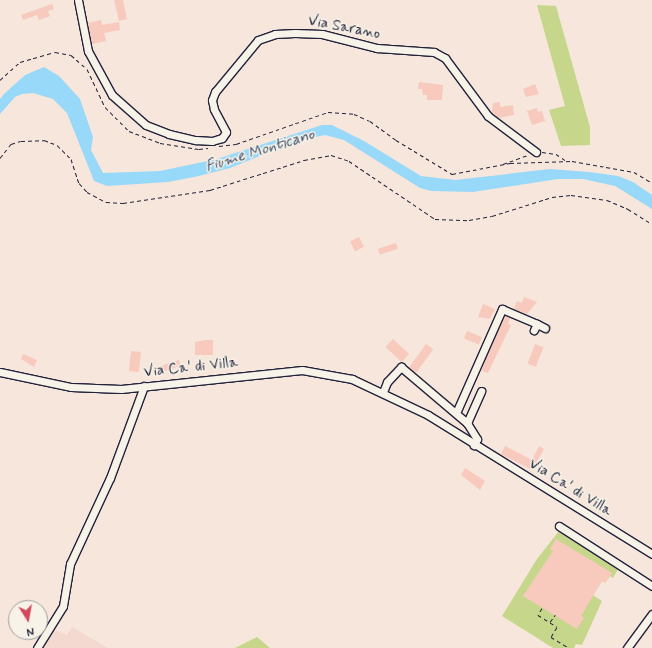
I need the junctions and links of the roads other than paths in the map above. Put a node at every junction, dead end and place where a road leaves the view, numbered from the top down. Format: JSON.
{"nodes":[{"id":1,"x":78,"y":0,"type":"edge"},
{"id":2,"x":536,"y":152,"type":"road end"},
{"id":3,"x":545,"y":328,"type":"dead end"},
{"id":4,"x":0,"y":372,"type":"edge"},
{"id":5,"x":144,"y":386,"type":"junction"},
{"id":6,"x":481,"y":391,"type":"dead end"},
{"id":7,"x":383,"y":392,"type":"junction"},
{"id":8,"x":456,"y":413,"type":"junction"},
{"id":9,"x":467,"y":423,"type":"junction"},
{"id":10,"x":474,"y":445,"type":"junction"},
{"id":11,"x":559,"y":526,"type":"dead end"},
{"id":12,"x":652,"y":554,"type":"edge"},
{"id":13,"x":652,"y":586,"type":"edge"},
{"id":14,"x":652,"y":614,"type":"edge"},
{"id":15,"x":37,"y":648,"type":"edge"},
{"id":16,"x":627,"y":648,"type":"edge"}],
"edges":[{"from":1,"to":2,"type":"street","name":"Via Sarano"},
{"from":3,"to":8,"type":"street"},
{"from":4,"to":5,"type":"street","name":"Via Ca' di Villa"},
{"from":5,"to":7,"type":"street","name":"Via Ca' di Villa"},
{"from":5,"to":15,"type":"street"},
{"from":6,"to":9,"type":"street"},
{"from":7,"to":8,"type":"street"},
{"from":7,"to":10,"type":"street","name":"Via Ca' di Villa"},
{"from":8,"to":9,"type":"street"},
{"from":9,"to":10,"type":"street"},
{"from":10,"to":12,"type":"street","name":"Via Ca' di Villa"},
{"from":11,"to":13,"type":"street"},
{"from":14,"to":16,"type":"street"}]}
